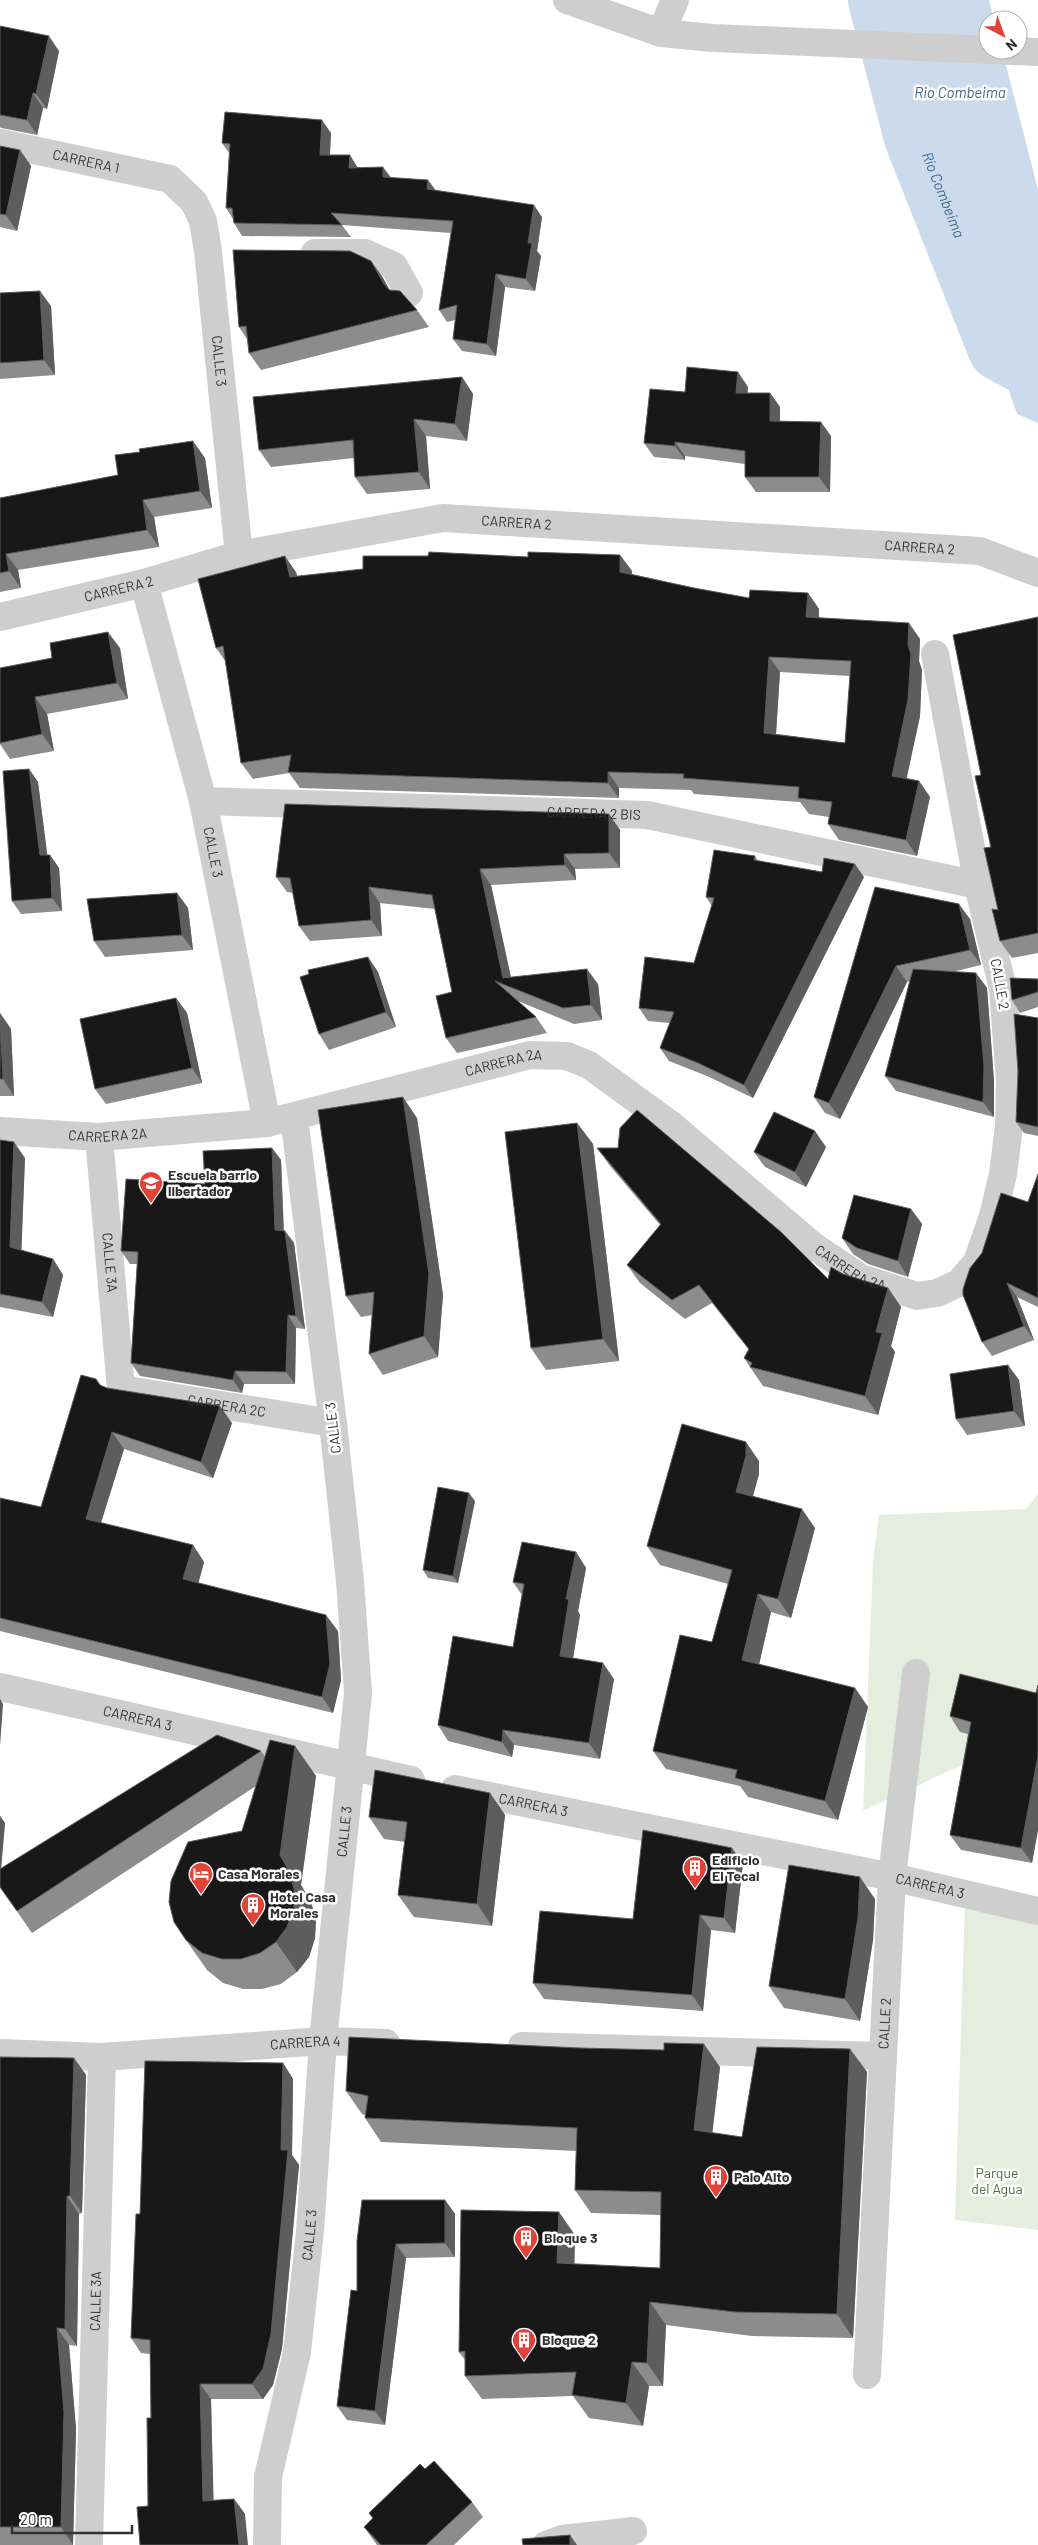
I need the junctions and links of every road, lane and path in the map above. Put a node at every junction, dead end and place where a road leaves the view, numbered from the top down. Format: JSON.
{"nodes":[{"id":1,"x":567,"y":0,"type":"edge"},
{"id":2,"x":675,"y":0,"type":"edge"},
{"id":3,"x":661,"y":33,"type":"junction"},
{"id":4,"x":1038,"y":52,"type":"edge"},
{"id":5,"x":0,"y":143,"type":"edge"},
{"id":6,"x":170,"y":179,"type":"joint"},
{"id":7,"x":208,"y":251,"type":"junction"},
{"id":8,"x":238,"y":252,"type":"edge"},
{"id":9,"x":287,"y":252,"type":"edge"},
{"id":10,"x":409,"y":293,"type":"dead end"},
{"id":11,"x":239,"y":555,"type":"junction"},
{"id":12,"x":1038,"y":573,"type":"edge"},
{"id":13,"x":144,"y":583,"type":"junction"},
{"id":14,"x":0,"y":617,"type":"edge"},
{"id":15,"x":935,"y":654,"type":"dead end"},
{"id":16,"x":203,"y":801,"type":"junction"},
{"id":17,"x":978,"y":886,"type":"junction"},
{"id":18,"x":294,"y":1117,"type":"junction"},
{"id":19,"x":267,"y":1123,"type":"junction"},
{"id":20,"x":0,"y":1131,"type":"edge"},
{"id":21,"x":99,"y":1137,"type":"junction"},
{"id":22,"x":937,"y":1293,"type":"joint"},
{"id":23,"x":121,"y":1389,"type":"joint"},
{"id":24,"x":333,"y":1423,"type":"junction"},
{"id":25,"x":916,"y":1673,"type":"dead end"},
{"id":26,"x":0,"y":1687,"type":"edge"},
{"id":27,"x":350,"y":1768,"type":"junction"},
{"id":28,"x":892,"y":1877,"type":"junction"},
{"id":29,"x":1038,"y":1911,"type":"edge"},
{"id":30,"x":323,"y":2041,"type":"junction"},
{"id":31,"x":413,"y":2043,"type":"edge"},
{"id":32,"x":493,"y":2046,"type":"edge"},
{"id":33,"x":0,"y":2052,"type":"edge"},
{"id":34,"x":882,"y":2056,"type":"junction"},
{"id":35,"x":102,"y":2057,"type":"junction"},
{"id":36,"x":867,"y":2375,"type":"dead end"},
{"id":37,"x":633,"y":2531,"type":"dead end"},
{"id":38,"x":88,"y":2545,"type":"edge"},
{"id":39,"x":266,"y":2545,"type":"edge"},
{"id":40,"x":546,"y":2545,"type":"edge"}],
"edges":[{"from":1,"to":3,"type":"street"},
{"from":2,"to":3,"type":"street"},
{"from":3,"to":4,"type":"street"},
{"from":5,"to":6,"type":"street","name":"CARRERA 1"},
{"from":6,"to":7,"type":"street","name":"CALLE 3"},
{"from":7,"to":8,"type":"street"},
{"from":7,"to":11,"type":"street","name":"CALLE 3"},
{"from":9,"to":10,"type":"street"},
{"from":11,"to":12,"type":"street","name":"CARRERA 2"},
{"from":11,"to":13,"type":"street","name":"CARRERA 2"},
{"from":13,"to":14,"type":"street","name":"CARRERA 2"},
{"from":13,"to":16,"type":"street","name":"CALLE 3"},
{"from":15,"to":17,"type":"street","name":"CALLE 2"},
{"from":16,"to":17,"type":"street","name":"CARRERA 2 BIS"},
{"from":16,"to":19,"type":"street","name":"CALLE 3"},
{"from":17,"to":22,"type":"street","name":"CALLE 2"},
{"from":18,"to":19,"type":"street","name":"CARRERA 2A"},
{"from":18,"to":22,"type":"street","name":"CARRERA 2A"},
{"from":18,"to":24,"type":"street","name":"CALLE 3"},
{"from":19,"to":21,"type":"street","name":"CARRERA 2A"},
{"from":20,"to":21,"type":"street","name":"CARRERA 2A"},
{"from":21,"to":23,"type":"street","name":"CALLE 3A"},
{"from":23,"to":24,"type":"street","name":"CARRERA 2C"},
{"from":24,"to":27,"type":"street","name":"CALLE 3"},
{"from":25,"to":28,"type":"street","name":"CALLE 2"},
{"from":26,"to":27,"type":"street","name":"CARRERA 3"},
{"from":27,"to":28,"type":"street","name":"CARRERA 3"},
{"from":27,"to":30,"type":"street","name":"CALLE 3"},
{"from":28,"to":29,"type":"street","name":"CARRERA 3"},
{"from":28,"to":34,"type":"street","name":"CALLE 2"},
{"from":30,"to":31,"type":"street","name":"CARRERA 4"},
{"from":30,"to":35,"type":"street","name":"CARRERA 4"},
{"from":30,"to":39,"type":"street","name":"CALLE 3"},
{"from":32,"to":34,"type":"street"},
{"from":33,"to":35,"type":"street","name":"CARRERA 4"},
{"from":34,"to":36,"type":"street","name":"CALLE 2"},
{"from":35,"to":38,"type":"street","name":"CALLE 3A"},
{"from":37,"to":40,"type":"street"}]}
